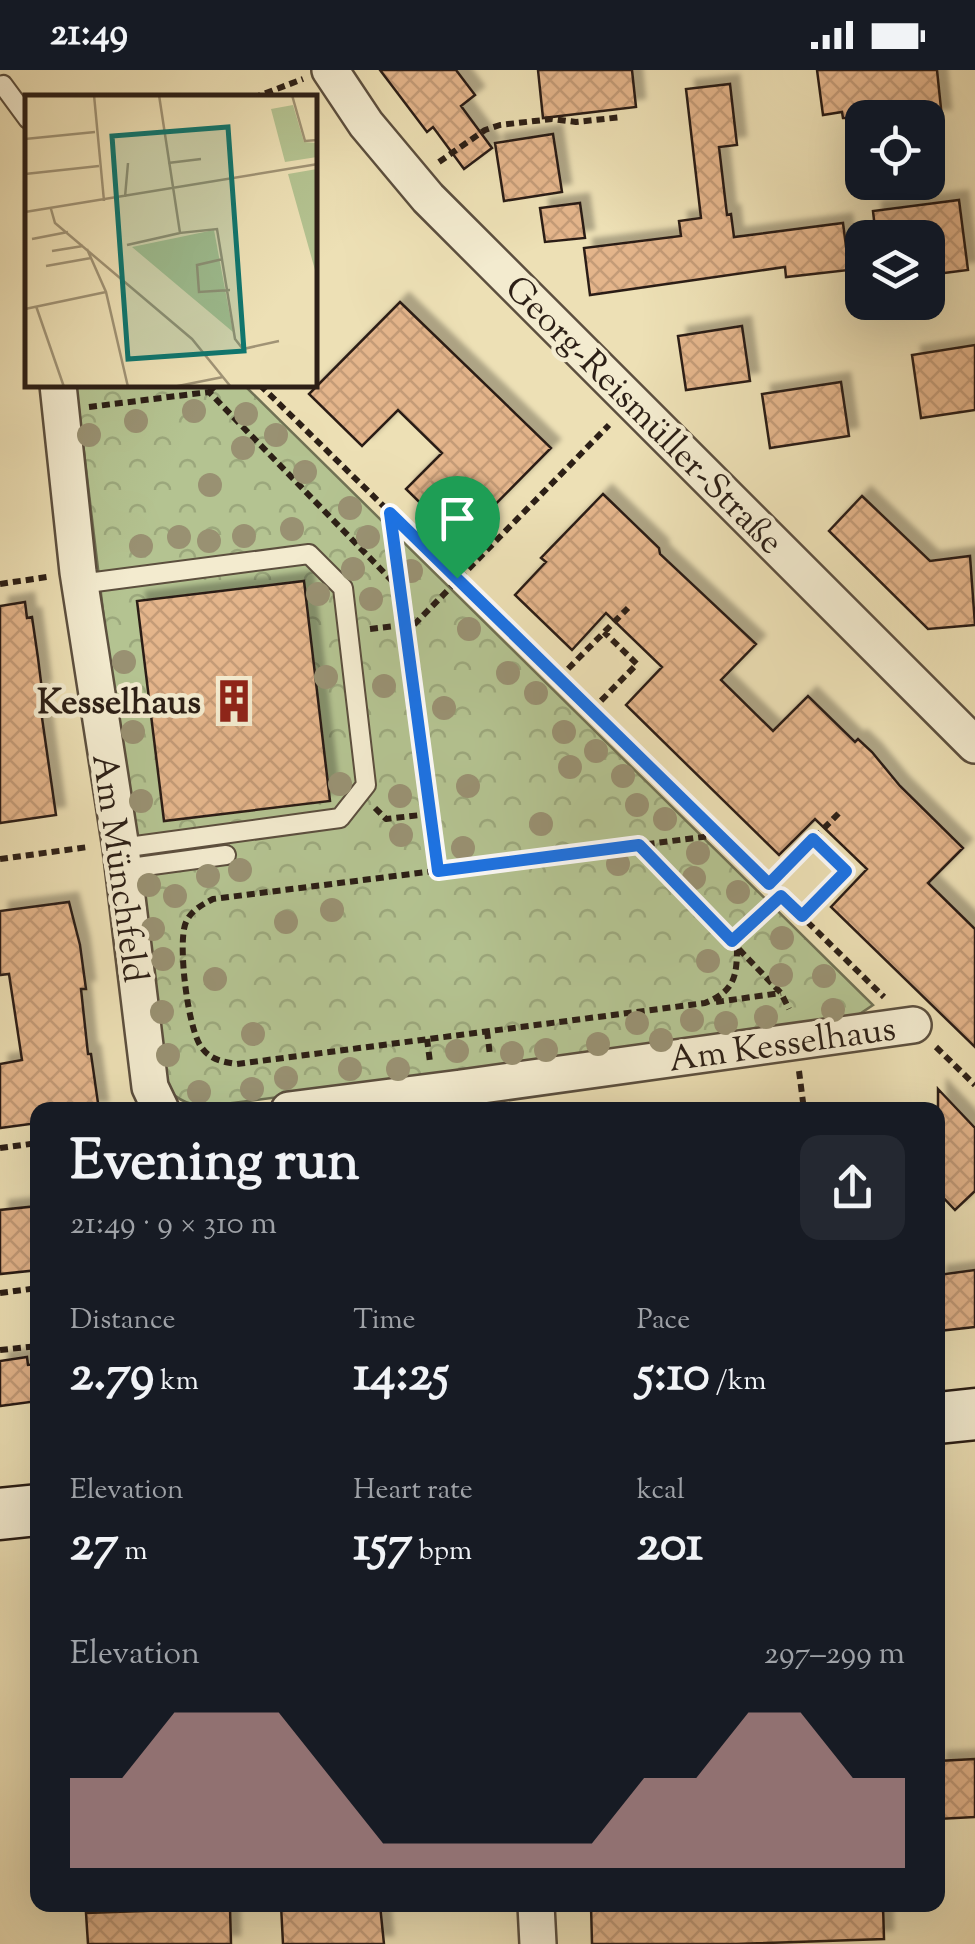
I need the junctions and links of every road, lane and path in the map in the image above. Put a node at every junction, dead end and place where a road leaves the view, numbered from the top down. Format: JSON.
{"nodes":[{"id":1,"x":319,"y":74,"type":"edge"},
{"id":2,"x":0,"y":86,"type":"edge"},
{"id":3,"x":260,"y":95,"type":"edge"},
{"id":4,"x":25,"y":115,"type":"edge"},
{"id":5,"x":622,"y":117,"type":"dead end"},
{"id":6,"x":413,"y":180,"type":"junction"},
{"id":7,"x":213,"y":388,"type":"edge"},
{"id":8,"x":263,"y":388,"type":"edge"},
{"id":9,"x":209,"y":392,"type":"junction"},
{"id":10,"x":59,"y":398,"type":"edge"},
{"id":11,"x":633,"y":401,"type":"junction"},
{"id":12,"x":390,"y":513,"type":"junction"},
{"id":13,"x":79,"y":578,"type":"junction"},
{"id":14,"x":457,"y":578,"type":"junction"},
{"id":15,"x":0,"y":584,"type":"edge"},
{"id":16,"x":399,"y":588,"type":"junction"},
{"id":17,"x":628,"y":608,"type":"dead end"},
{"id":18,"x":604,"y":632,"type":"junction"},
{"id":19,"x":404,"y":635,"type":"junction"},
{"id":20,"x":559,"y":678,"type":"junction"},
{"id":21,"x":592,"y":710,"type":"junction"},
{"id":22,"x":975,"y":745,"type":"edge"},
{"id":23,"x":360,"y":792,"type":"junction"},
{"id":24,"x":841,"y":811,"type":"dead end"},
{"id":25,"x":429,"y":814,"type":"junction"},
{"id":26,"x":719,"y":835,"type":"junction"},
{"id":27,"x":813,"y":839,"type":"junction"},
{"id":28,"x":639,"y":845,"type":"junction"},
{"id":29,"x":122,"y":853,"type":"junction"},
{"id":30,"x":226,"y":855,"type":"dead end"},
{"id":31,"x":0,"y":858,"type":"edge"},
{"id":32,"x":438,"y":871,"type":"junction"},
{"id":33,"x":769,"y":884,"type":"junction"},
{"id":34,"x":781,"y":896,"type":"junction"},
{"id":35,"x":802,"y":916,"type":"junction"},
{"id":36,"x":735,"y":944,"type":"junction"},
{"id":37,"x":781,"y":993,"type":"junction"},
{"id":38,"x":705,"y":1003,"type":"junction"},
{"id":39,"x":912,"y":1025,"type":"junction"},
{"id":40,"x":794,"y":1043,"type":"junction"},
{"id":41,"x":975,"y":1086,"type":"edge"},
{"id":42,"x":463,"y":1099,"type":"edge"},
{"id":43,"x":157,"y":1102,"type":"edge"},
{"id":44,"x":416,"y":1102,"type":"edge"},
{"id":45,"x":30,"y":1144,"type":"edge"},
{"id":46,"x":0,"y":1148,"type":"edge"},
{"id":47,"x":30,"y":1289,"type":"edge"},
{"id":48,"x":0,"y":1293,"type":"edge"},
{"id":49,"x":30,"y":1347,"type":"edge"},
{"id":50,"x":0,"y":1350,"type":"edge"},
{"id":51,"x":975,"y":1414,"type":"edge"},
{"id":52,"x":945,"y":1417,"type":"edge"},
{"id":53,"x":30,"y":1511,"type":"edge"},
{"id":54,"x":0,"y":1514,"type":"edge"},
{"id":55,"x":536,"y":1912,"type":"edge"},
{"id":56,"x":538,"y":1944,"type":"edge"}],
"edges":[{"from":1,"to":3,"type":"path"},
{"from":1,"to":6,"type":"street","name":"Georg-Reismüller-Straße"},
{"from":2,"to":4,"type":"lane"},
{"from":5,"to":6,"type":"path"},
{"from":6,"to":11,"type":"street","name":"Georg-Reismüller-Straße"},
{"from":7,"to":9,"type":"path"},
{"from":8,"to":12,"type":"path","name":"Am Kesselhaus"},
{"from":9,"to":10,"type":"path"},
{"from":9,"to":16,"type":"path"},
{"from":10,"to":13,"type":"street","name":"Am Münchfeld"},
{"from":11,"to":14,"type":"path"},
{"from":11,"to":22,"type":"street","name":"Georg-Reismüller-Straße"},
{"from":12,"to":14,"type":"path","name":"Am Kesselhaus"},
{"from":12,"to":16,"type":"path"},
{"from":13,"to":15,"type":"path"},
{"from":13,"to":23,"type":"lane"},
{"from":13,"to":29,"type":"street","name":"Am Münchfeld"},
{"from":14,"to":19,"type":"path"},
{"from":14,"to":20,"type":"path","name":"Am Kesselhaus"},
{"from":16,"to":19,"type":"path"},
{"from":17,"to":18,"type":"path"},
{"from":18,"to":20,"type":"path"},
{"from":18,"to":21,"type":"path"},
{"from":19,"to":25,"type":"path"},
{"from":20,"to":21,"type":"path","name":"Am Kesselhaus"},
{"from":21,"to":26,"type":"path","name":"Am Kesselhaus"},
{"from":23,"to":25,"type":"path"},
{"from":23,"to":29,"type":"lane"},
{"from":24,"to":27,"type":"path"},
{"from":25,"to":32,"type":"path"},
{"from":26,"to":28,"type":"path"},
{"from":26,"to":33,"type":"path","name":"Am Kesselhaus"},
{"from":27,"to":33,"type":"path"},
{"from":27,"to":35,"type":"path"},
{"from":28,"to":32,"type":"path"},
{"from":28,"to":36,"type":"path"},
{"from":29,"to":30,"type":"lane"},
{"from":29,"to":31,"type":"path"},
{"from":29,"to":43,"type":"street","name":"Am Münchfeld"},
{"from":32,"to":38,"type":"path"},
{"from":33,"to":34,"type":"path","name":"Am Kesselhaus"},
{"from":34,"to":35,"type":"path","name":"Am Kesselhaus"},
{"from":34,"to":36,"type":"path"},
{"from":35,"to":39,"type":"path","name":"Am Kesselhaus"},
{"from":36,"to":37,"type":"path"},
{"from":36,"to":38,"type":"path"},
{"from":37,"to":38,"type":"path"},
{"from":37,"to":40,"type":"path"},
{"from":39,"to":40,"type":"street","name":"Am Kesselhaus"},
{"from":39,"to":41,"type":"path"},
{"from":40,"to":42,"type":"street","name":"Am Kesselhaus"},
{"from":42,"to":44,"type":"street"},
{"from":45,"to":46,"type":"path"},
{"from":47,"to":48,"type":"path"},
{"from":49,"to":50,"type":"path"},
{"from":51,"to":52,"type":"street"},
{"from":53,"to":54,"type":"street"},
{"from":55,"to":56,"type":"street"}]}
